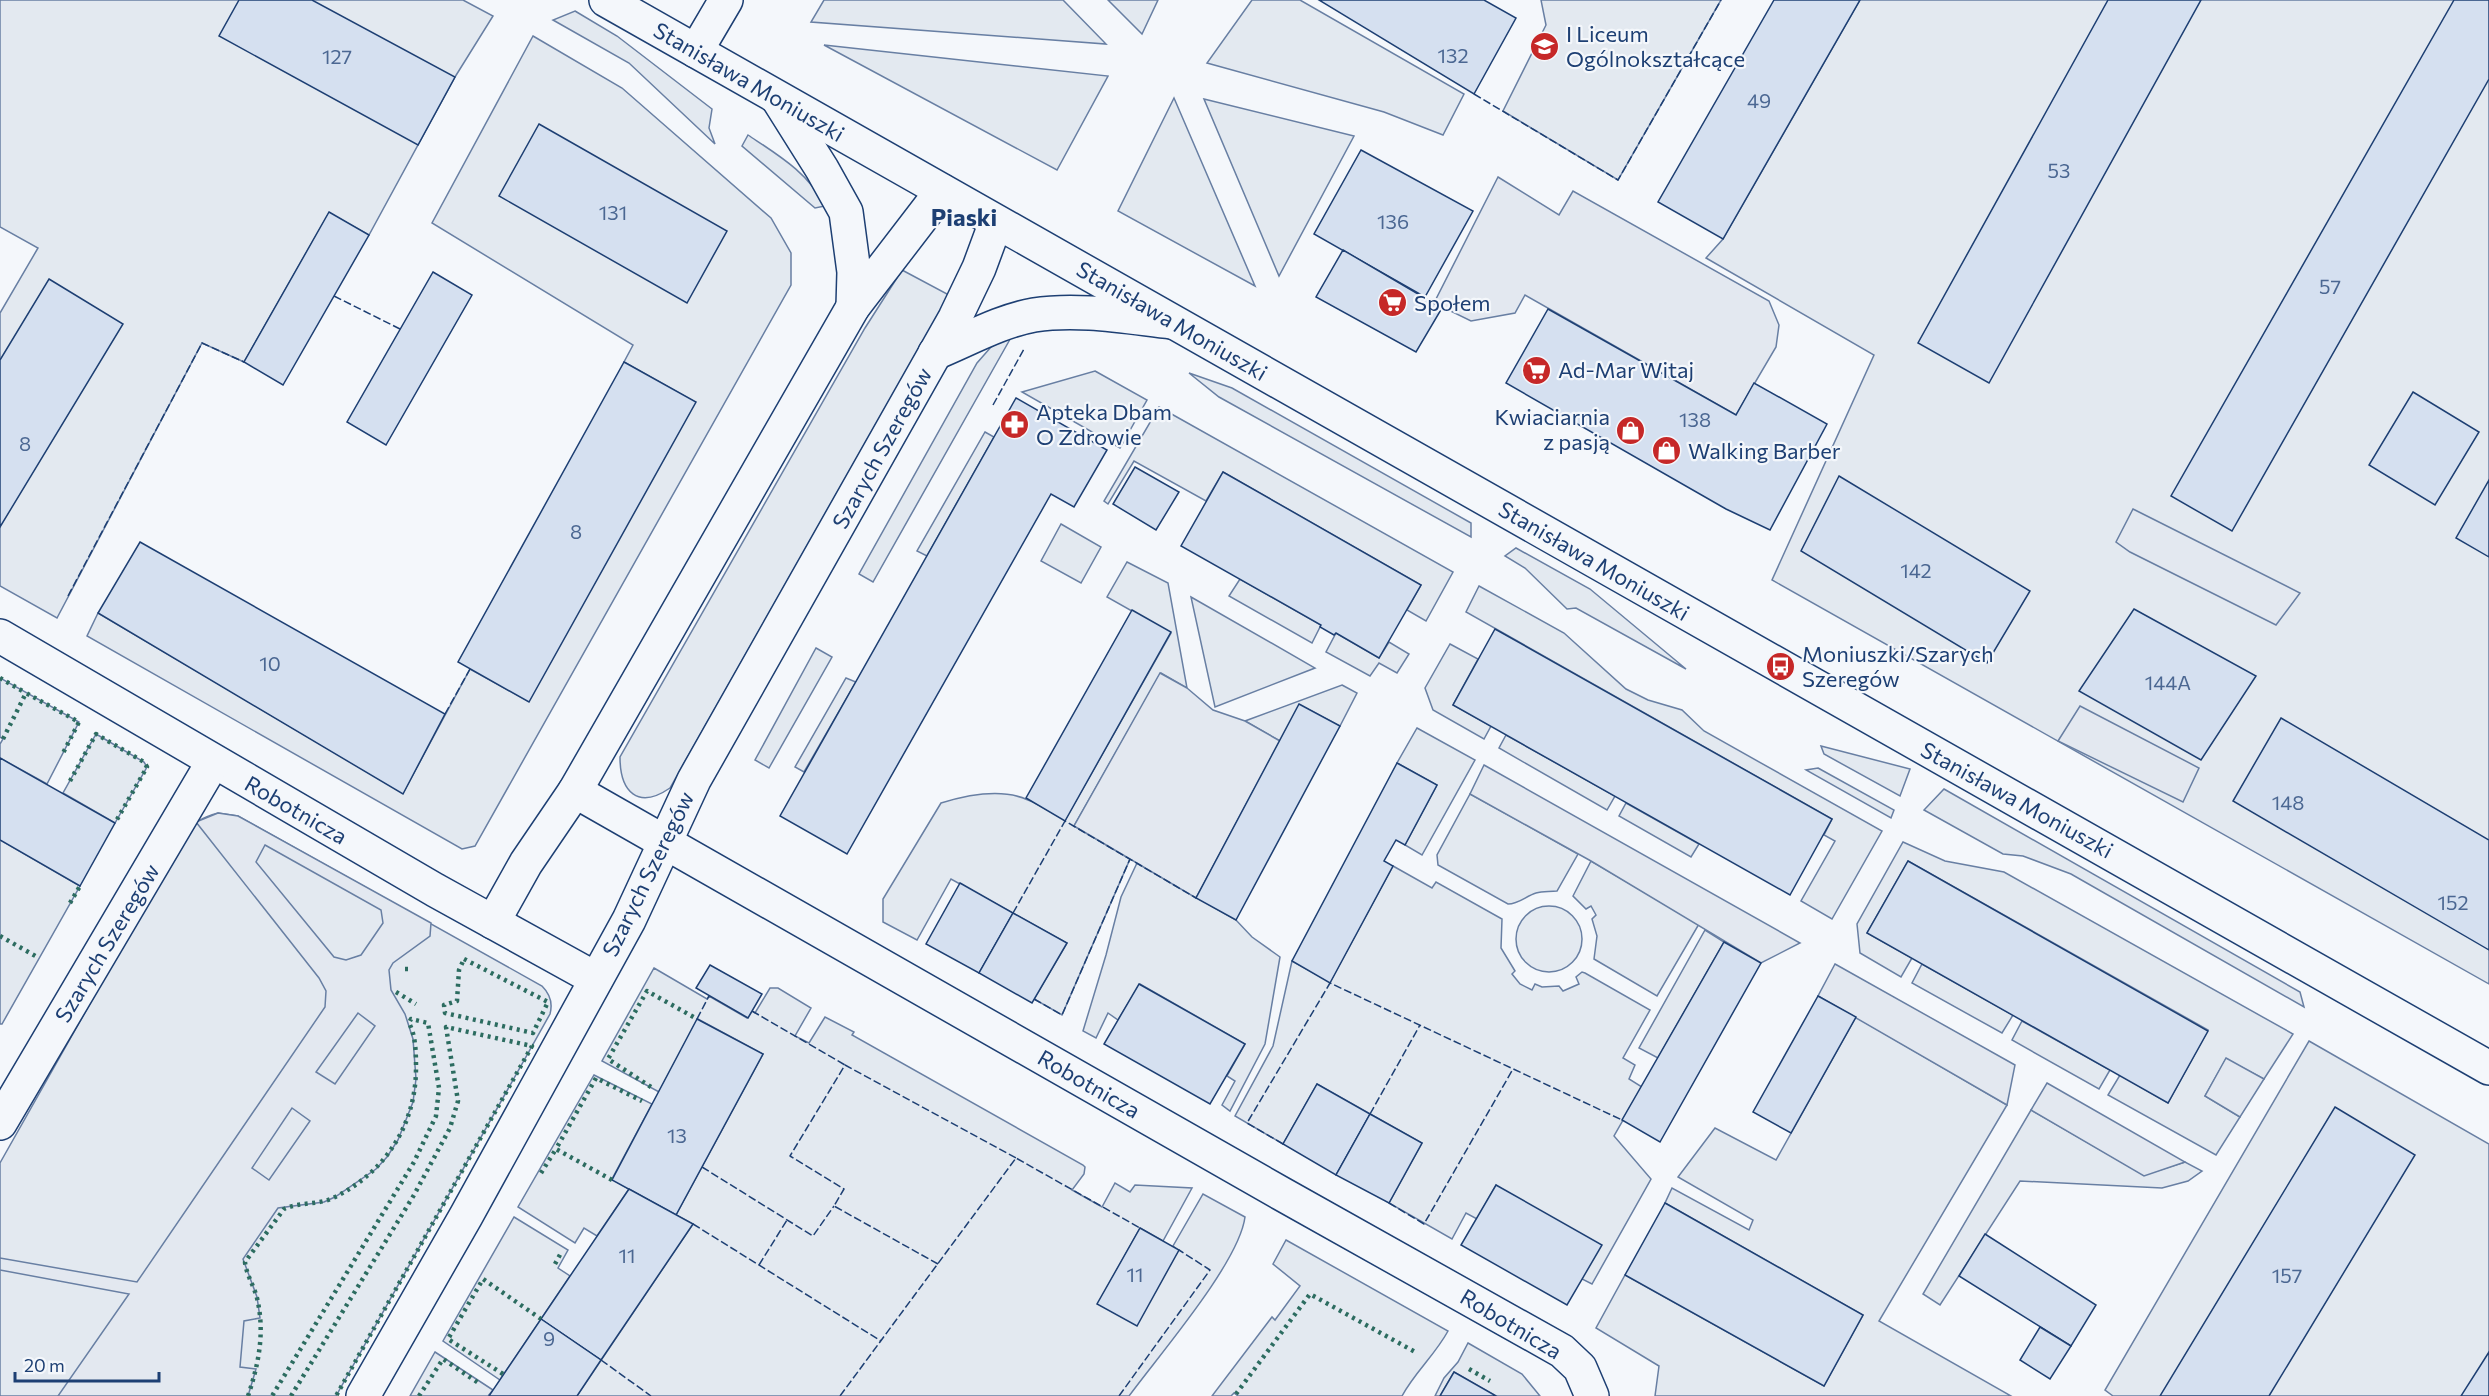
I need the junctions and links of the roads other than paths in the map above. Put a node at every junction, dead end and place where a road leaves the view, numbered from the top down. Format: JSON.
{"nodes":[{"id":1,"x":606,"y":0,"type":"edge"},
{"id":2,"x":726,"y":0,"type":"edge"},
{"id":3,"x":696,"y":51,"type":"junction"},
{"id":4,"x":778,"y":99,"type":"junction"},
{"id":5,"x":942,"y":191,"type":"junction"},
{"id":6,"x":996,"y":222,"type":"junction"},
{"id":7,"x":853,"y":307,"type":"junction"},
{"id":8,"x":1172,"y":322,"type":"junction"},
{"id":9,"x":935,"y":353,"type":"junction"},
{"id":10,"x":0,"y":636,"type":"edge"},
{"id":11,"x":213,"y":762,"type":"junction"},
{"id":12,"x":575,"y":791,"type":"junction"},
{"id":13,"x":665,"y":842,"type":"junction"},
{"id":14,"x":493,"y":922,"type":"junction"},
{"id":15,"x":596,"y":979,"type":"junction"},
{"id":16,"x":2489,"y":1068,"type":"edge"},
{"id":17,"x":0,"y":1123,"type":"edge"},
{"id":18,"x":1592,"y":1393,"type":"edge"},
{"id":19,"x":363,"y":1396,"type":"edge"}],
"edges":[{"from":1,"to":3,"type":"street","name":"Stanisława Moniuszki"},
{"from":2,"to":3,"type":"street"},
{"from":3,"to":4,"type":"street","name":"Stanisława Moniuszki"},
{"from":4,"to":5,"type":"street","name":"Stanisława Moniuszki"},
{"from":4,"to":7,"type":"street"},
{"from":5,"to":6,"type":"street","name":"Stanisława Moniuszki"},
{"from":5,"to":7,"type":"street"},
{"from":6,"to":8,"type":"street","name":"Stanisława Moniuszki"},
{"from":6,"to":9,"type":"street","name":"Szarych Szeregów"},
{"from":7,"to":12,"type":"street"},
{"from":8,"to":9,"type":"street","name":"Szarych Szeregów"},
{"from":8,"to":16,"type":"street","name":"Stanisława Moniuszki"},
{"from":9,"to":13,"type":"street","name":"Szarych Szeregów"},
{"from":10,"to":11,"type":"street","name":"Robotnicza"},
{"from":11,"to":14,"type":"street","name":"Robotnicza"},
{"from":11,"to":17,"type":"street","name":"Szarych Szeregów"},
{"from":12,"to":13,"type":"street","name":"Robotnicza"},
{"from":12,"to":14,"type":"street"},
{"from":13,"to":15,"type":"street","name":"Szarych Szeregów"},
{"from":13,"to":18,"type":"street","name":"Robotnicza"},
{"from":14,"to":15,"type":"street","name":"Robotnicza"},
{"from":15,"to":19,"type":"street","name":"Szarych Szeregów"}]}
